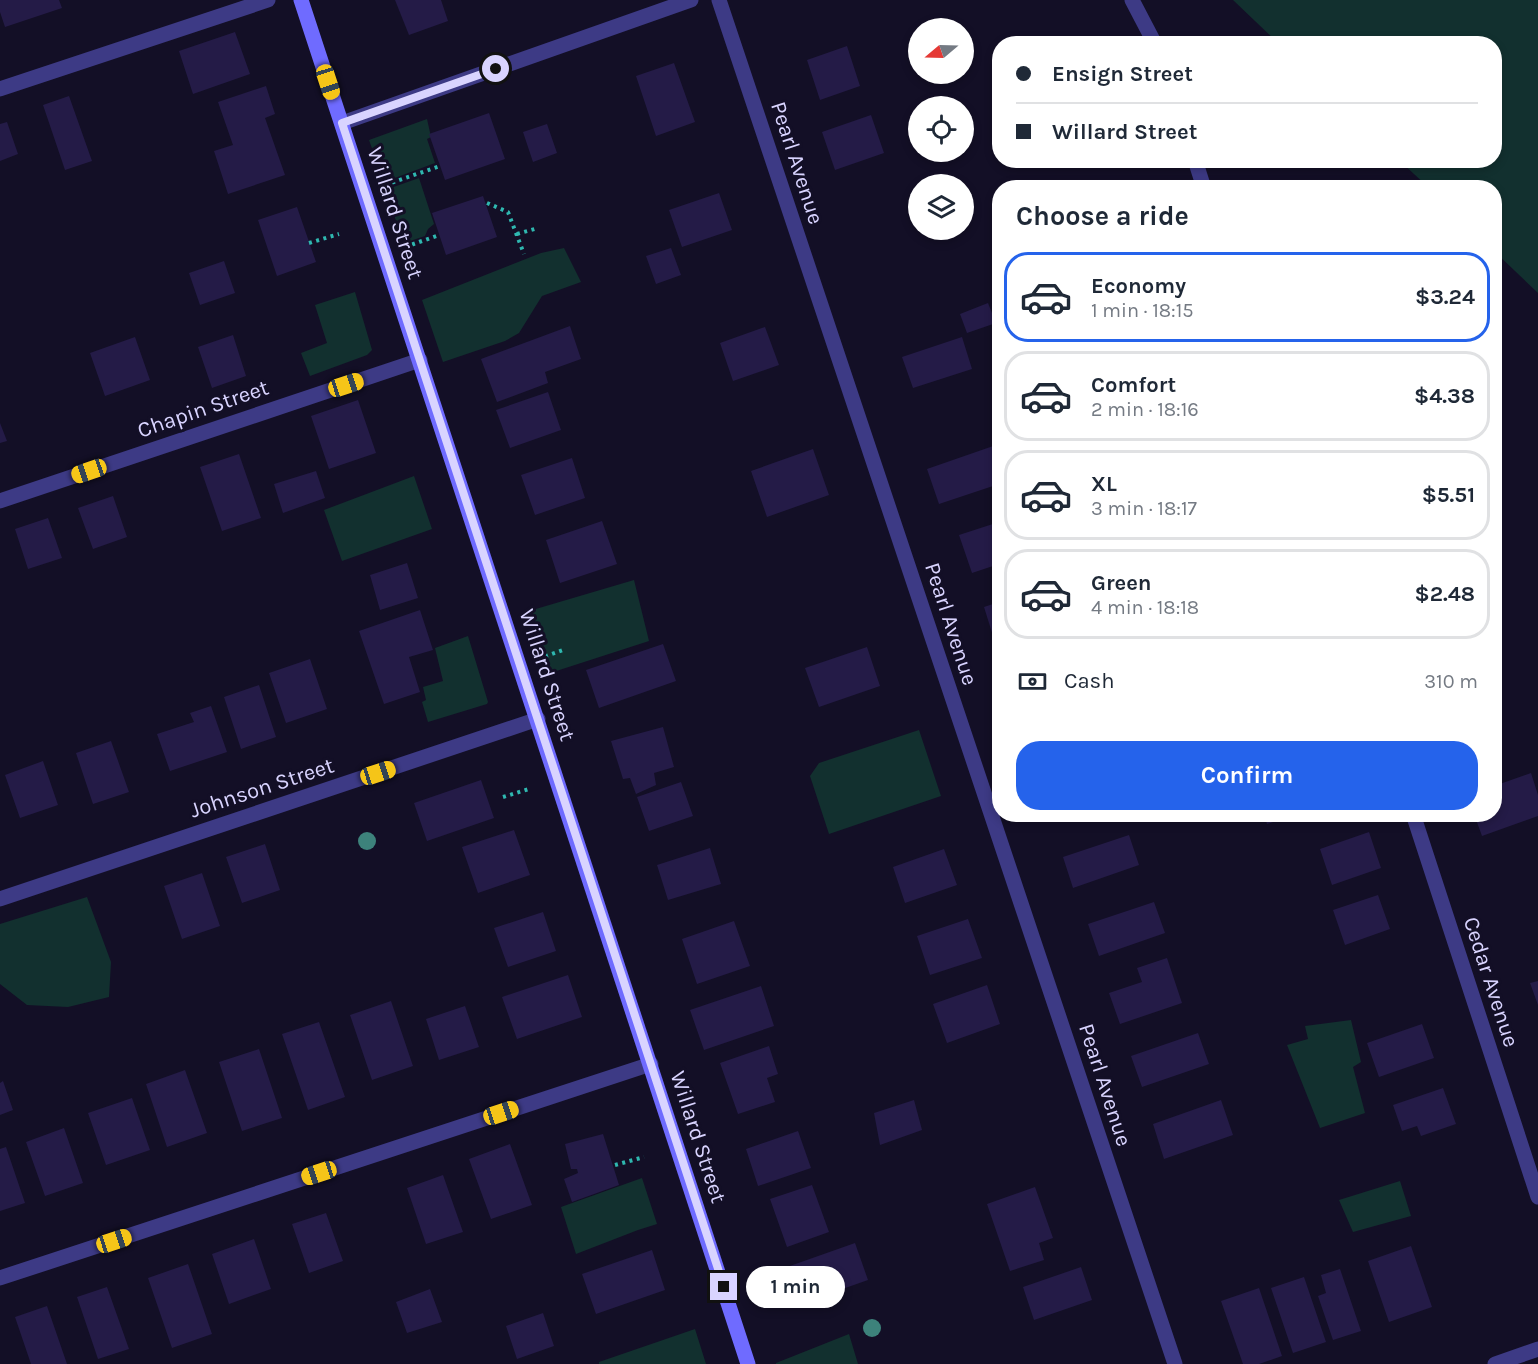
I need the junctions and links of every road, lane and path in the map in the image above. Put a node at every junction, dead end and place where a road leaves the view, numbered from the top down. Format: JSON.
{"nodes":[{"id":1,"x":268,"y":0,"type":"edge"},
{"id":2,"x":301,"y":0,"type":"edge"},
{"id":3,"x":691,"y":0,"type":"edge"},
{"id":4,"x":719,"y":0,"type":"edge"},
{"id":5,"x":1132,"y":0,"type":"edge"},
{"id":6,"x":1151,"y":36,"type":"edge"},
{"id":7,"x":0,"y":89,"type":"edge"},
{"id":8,"x":342,"y":123,"type":"junction"},
{"id":9,"x":440,"y":166,"type":"dead end"},
{"id":10,"x":382,"y":187,"type":"dead end"},
{"id":11,"x":487,"y":203,"type":"dead end"},
{"id":12,"x":538,"y":228,"type":"dead end"},
{"id":13,"x":339,"y":234,"type":"dead end"},
{"id":14,"x":517,"y":234,"type":"junction"},
{"id":15,"x":440,"y":235,"type":"dead end"},
{"id":16,"x":309,"y":243,"type":"dead end"},
{"id":17,"x":402,"y":248,"type":"dead end"},
{"id":18,"x":524,"y":254,"type":"dead end"},
{"id":19,"x":420,"y":360,"type":"junction"},
{"id":20,"x":0,"y":501,"type":"edge"},
{"id":21,"x":563,"y":650,"type":"dead end"},
{"id":22,"x":538,"y":659,"type":"dead end"},
{"id":23,"x":538,"y":719,"type":"junction"},
{"id":24,"x":529,"y":789,"type":"dead end"},
{"id":25,"x":503,"y":797,"type":"dead end"},
{"id":26,"x":992,"y":817,"type":"edge"},
{"id":27,"x":994,"y":822,"type":"edge"},
{"id":28,"x":1416,"y":822,"type":"edge"},
{"id":29,"x":0,"y":899,"type":"edge"},
{"id":30,"x":651,"y":1064,"type":"junction"},
{"id":31,"x":644,"y":1157,"type":"dead end"},
{"id":32,"x":615,"y":1165,"type":"dead end"},
{"id":33,"x":1538,"y":1197,"type":"edge"},
{"id":34,"x":0,"y":1278,"type":"edge"},
{"id":35,"x":1538,"y":1349,"type":"edge"},
{"id":36,"x":748,"y":1364,"type":"edge"},
{"id":37,"x":1175,"y":1364,"type":"edge"},
{"id":38,"x":1495,"y":1364,"type":"edge"}],
"edges":[{"from":1,"to":7,"type":"street"},
{"from":2,"to":8,"type":"street","name":"Willard Street"},
{"from":3,"to":8,"type":"street"},
{"from":4,"to":26,"type":"street","name":"Pearl Avenue"},
{"from":5,"to":6,"type":"street"},
{"from":8,"to":19,"type":"street","name":"Willard Street"},
{"from":9,"to":10,"type":"path"},
{"from":11,"to":14,"type":"path"},
{"from":12,"to":14,"type":"path"},
{"from":13,"to":16,"type":"path"},
{"from":14,"to":18,"type":"path"},
{"from":15,"to":17,"type":"path"},
{"from":19,"to":20,"type":"street","name":"Chapin Street"},
{"from":19,"to":23,"type":"street","name":"Willard Street"},
{"from":21,"to":22,"type":"path"},
{"from":23,"to":29,"type":"street","name":"Johnson Street"},
{"from":23,"to":30,"type":"street","name":"Willard Street"},
{"from":24,"to":25,"type":"path"},
{"from":27,"to":37,"type":"street","name":"Pearl Avenue"},
{"from":28,"to":33,"type":"street","name":"Cedar Avenue"},
{"from":30,"to":34,"type":"street"},
{"from":30,"to":36,"type":"street","name":"Willard Street"},
{"from":31,"to":32,"type":"path"},
{"from":35,"to":38,"type":"street"}]}
